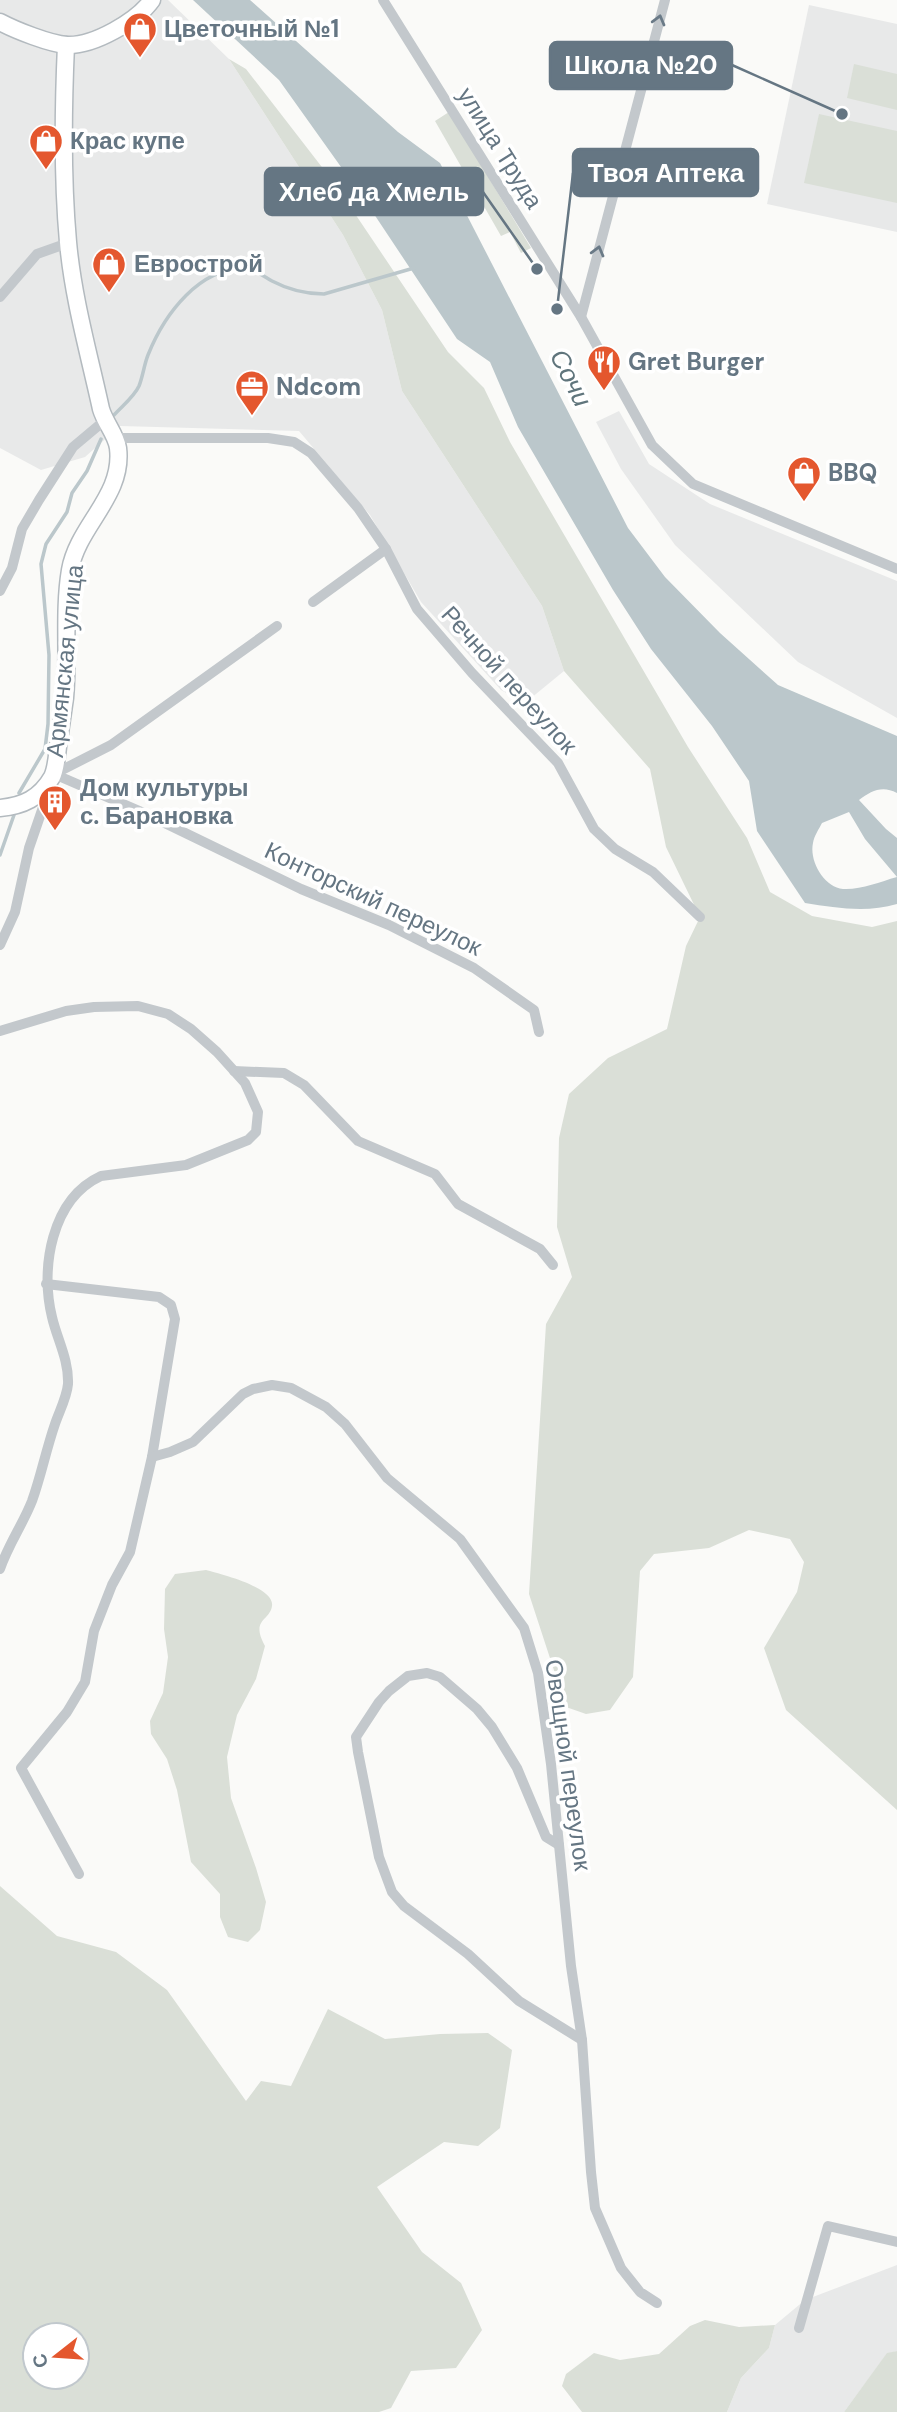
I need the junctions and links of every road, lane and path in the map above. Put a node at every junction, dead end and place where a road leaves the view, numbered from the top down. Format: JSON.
{"nodes":[{"id":1,"x":383,"y":0,"type":"edge"},
{"id":2,"x":664,"y":0,"type":"edge"},
{"id":3,"x":150,"y":3,"type":"edge"},
{"id":4,"x":0,"y":22,"type":"edge"},
{"id":5,"x":66,"y":45,"type":"junction"},
{"id":6,"x":68,"y":243,"type":"junction"},
{"id":7,"x":0,"y":297,"type":"edge"},
{"id":8,"x":581,"y":317,"type":"junction"},
{"id":9,"x":104,"y":421,"type":"junction"},
{"id":10,"x":117,"y":444,"type":"junction"},
{"id":11,"x":386,"y":548,"type":"junction"},
{"id":12,"x":897,"y":569,"type":"edge"},
{"id":13,"x":0,"y":591,"type":"edge"},
{"id":14,"x":313,"y":602,"type":"dead end"},
{"id":15,"x":277,"y":626,"type":"dead end"},
{"id":16,"x":54,"y":775,"type":"junction"},
{"id":17,"x":0,"y":808,"type":"edge"},
{"id":18,"x":700,"y":917,"type":"dead end"},
{"id":19,"x":0,"y":945,"type":"edge"},
{"id":20,"x":0,"y":1031,"type":"edge"},
{"id":21,"x":539,"y":1032,"type":"dead end"},
{"id":22,"x":234,"y":1071,"type":"junction"},
{"id":23,"x":553,"y":1265,"type":"dead end"},
{"id":24,"x":46,"y":1284,"type":"junction"},
{"id":25,"x":152,"y":1457,"type":"junction"},
{"id":26,"x":0,"y":1569,"type":"edge"},
{"id":27,"x":559,"y":1845,"type":"junction"},
{"id":28,"x":79,"y":1874,"type":"dead end"},
{"id":29,"x":582,"y":2040,"type":"junction"},
{"id":30,"x":897,"y":2242,"type":"edge"},
{"id":31,"x":657,"y":2303,"type":"dead end"},
{"id":32,"x":799,"y":2328,"type":"dead end"}],
"edges":[{"from":1,"to":8,"type":"street","name":"улица Труда"},
{"from":8,"to":2,"type":"street","one_way":true},
{"from":3,"to":5,"type":"street"},
{"from":4,"to":5,"type":"street"},
{"from":5,"to":6,"type":"street"},
{"from":6,"to":7,"type":"street"},
{"from":6,"to":9,"type":"street"},
{"from":8,"to":12,"type":"street","name":"улица Труда"},
{"from":9,"to":10,"type":"street"},
{"from":9,"to":13,"type":"street"},
{"from":10,"to":11,"type":"street","name":"Речной переулок"},
{"from":10,"to":16,"type":"street","name":"Армянская улица"},
{"from":11,"to":14,"type":"street"},
{"from":11,"to":18,"type":"street","name":"Речной переулок"},
{"from":15,"to":16,"type":"street"},
{"from":16,"to":17,"type":"street","name":"Армянская улица"},
{"from":16,"to":19,"type":"street"},
{"from":16,"to":21,"type":"street","name":"Конторский переулок"},
{"from":20,"to":22,"type":"street"},
{"from":22,"to":23,"type":"street"},
{"from":22,"to":24,"type":"street"},
{"from":24,"to":25,"type":"street"},
{"from":24,"to":26,"type":"street"},
{"from":25,"to":27,"type":"street","name":"Овощной переулок"},
{"from":25,"to":28,"type":"street"},
{"from":27,"to":29,"type":"street","name":"Овощной переулок"},
{"from":27,"to":29,"type":"street"},
{"from":29,"to":31,"type":"street","name":"Овощной переулок"},
{"from":30,"to":32,"type":"street"}]}
